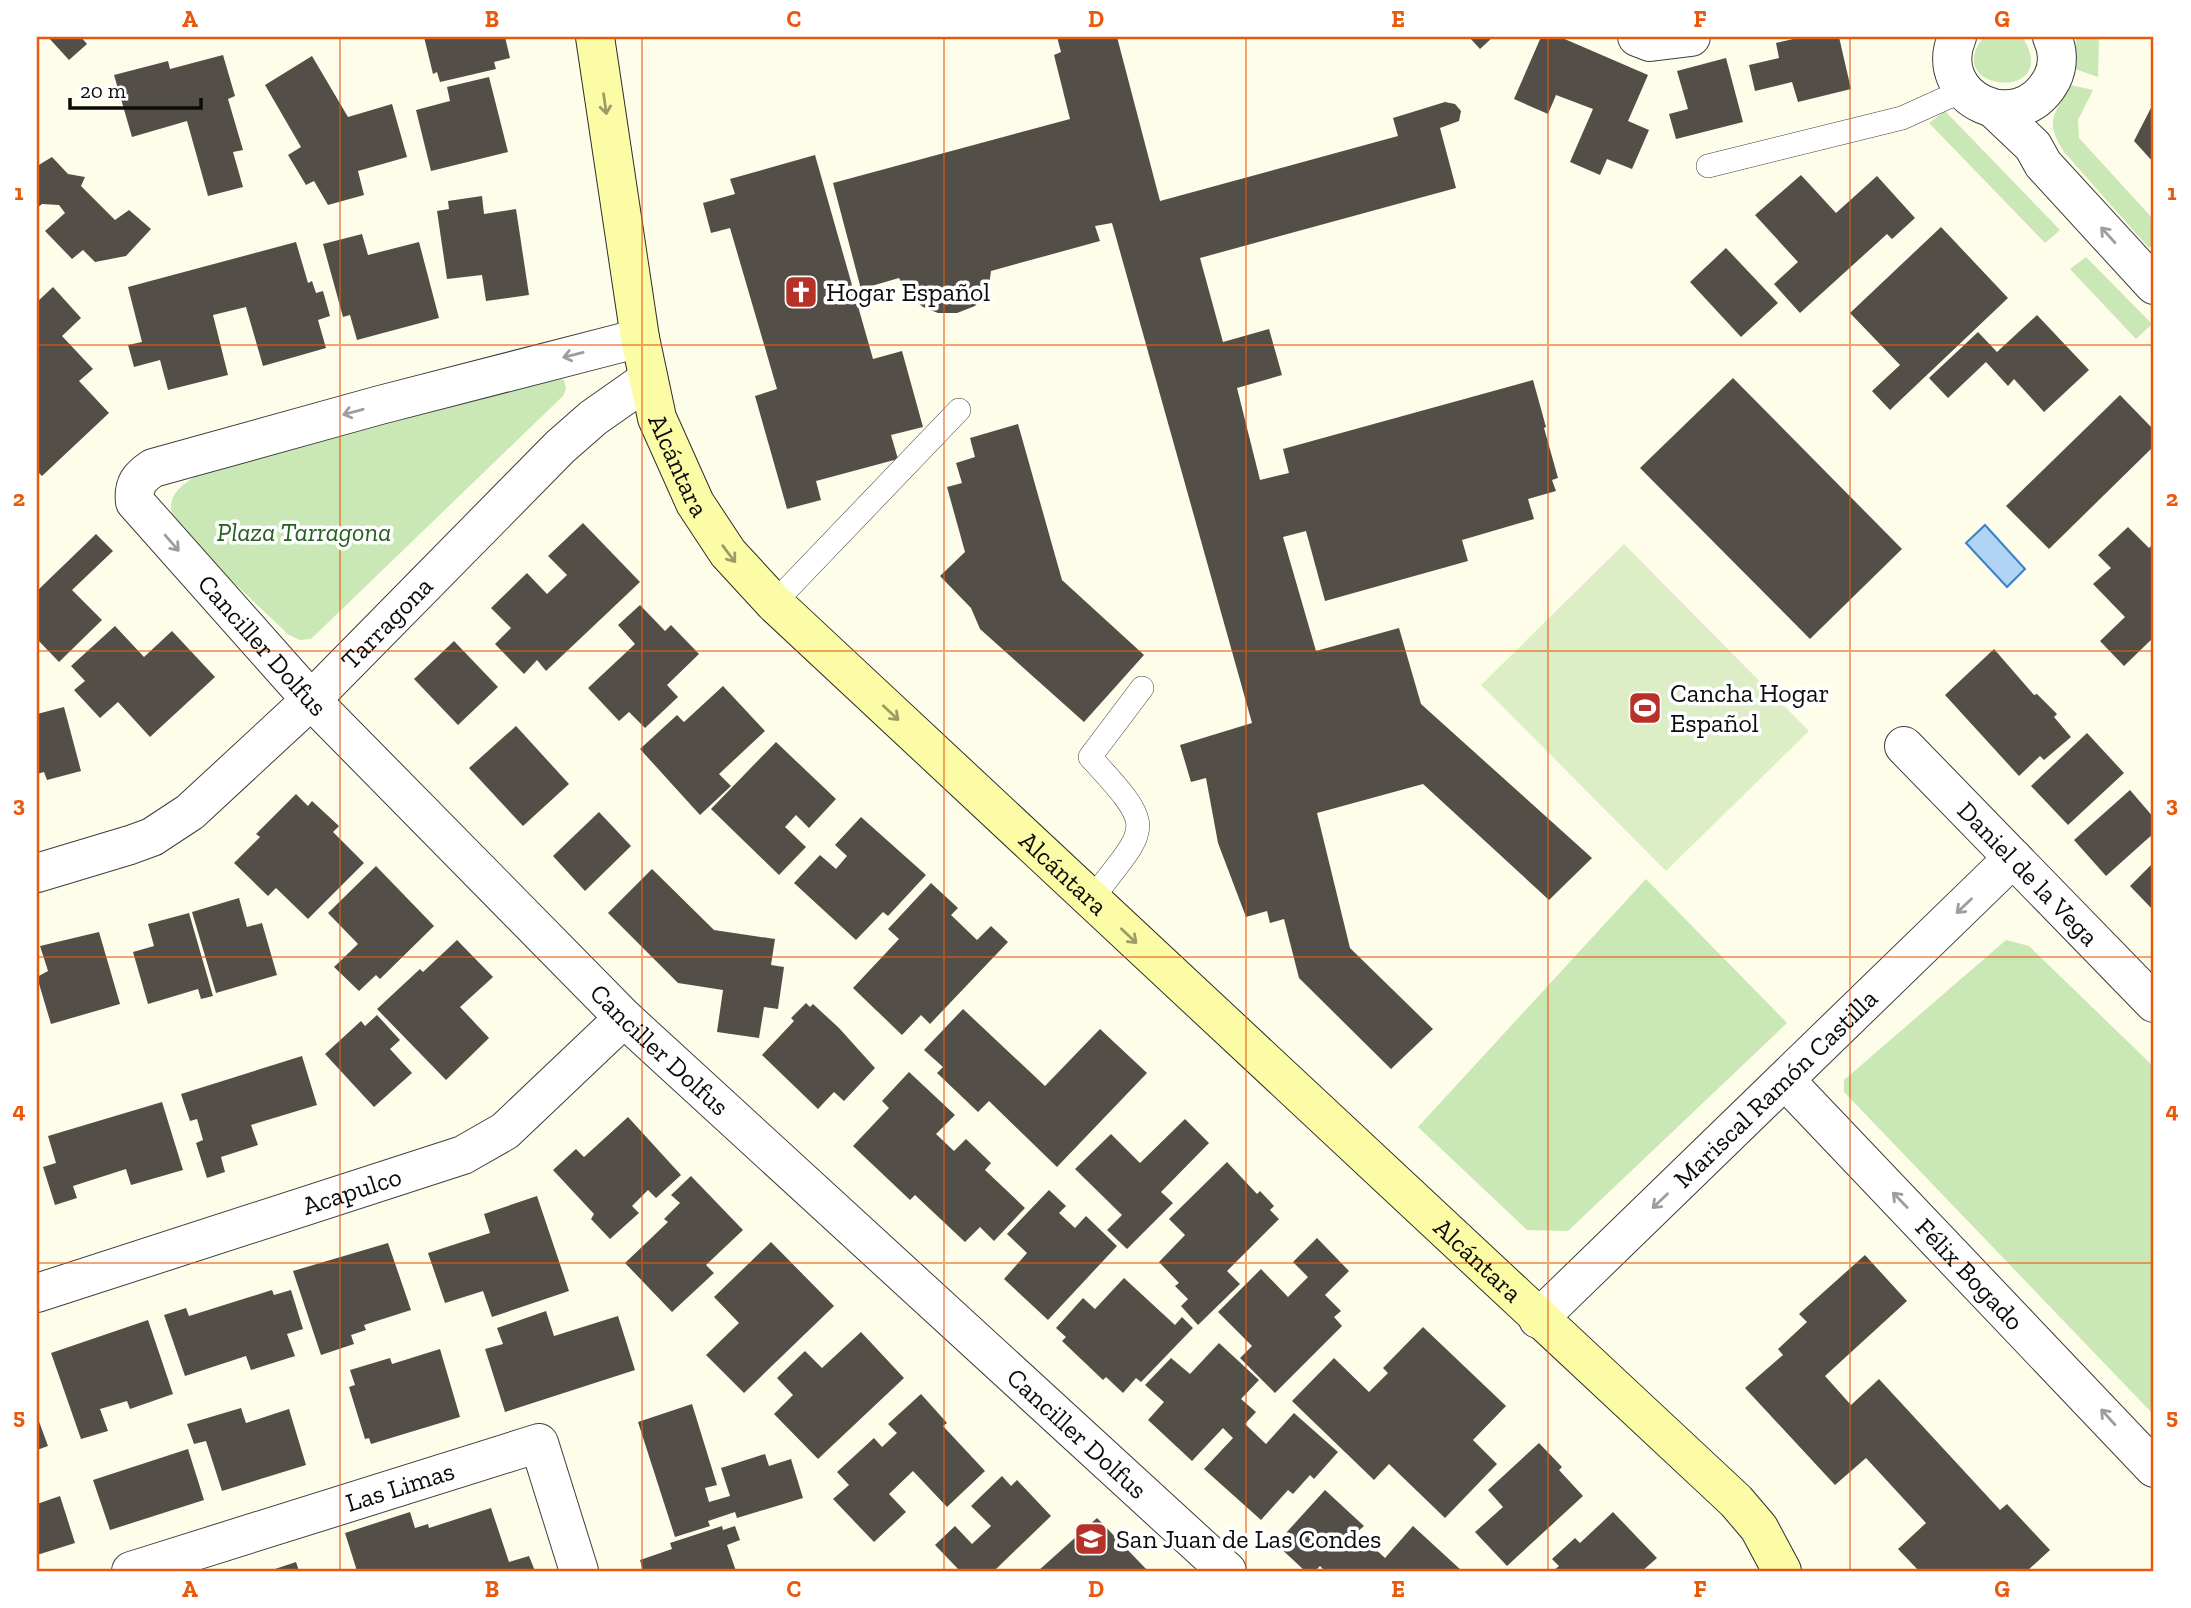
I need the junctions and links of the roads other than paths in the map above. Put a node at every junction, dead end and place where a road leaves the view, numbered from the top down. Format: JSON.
{"nodes":[{"id":1,"x":595,"y":37,"type":"edge"},
{"id":2,"x":1637,"y":37,"type":"edge"},
{"id":3,"x":1691,"y":37,"type":"edge"},
{"id":4,"x":1958,"y":37,"type":"edge"},
{"id":5,"x":2052,"y":37,"type":"edge"},
{"id":6,"x":1979,"y":99,"type":"junction"},
{"id":7,"x":2035,"y":101,"type":"junction"},
{"id":8,"x":2034,"y":146,"type":"junction"},
{"id":9,"x":1708,"y":166,"type":"dead end"},
{"id":10,"x":2154,"y":285,"type":"edge"},
{"id":11,"x":640,"y":338,"type":"junction"},
{"id":12,"x":647,"y":380,"type":"junction"},
{"id":13,"x":959,"y":410,"type":"dead end"},
{"id":14,"x":774,"y":603,"type":"junction"},
{"id":15,"x":1142,"y":688,"type":"dead end"},
{"id":16,"x":311,"y":700,"type":"junction"},
{"id":17,"x":1903,"y":746,"type":"dead end"},
{"id":18,"x":2013,"y":858,"type":"junction"},
{"id":19,"x":37,"y":873,"type":"edge"},
{"id":20,"x":1091,"y":900,"type":"junction"},
{"id":21,"x":2154,"y":1003,"type":"edge"},
{"id":22,"x":624,"y":1018,"type":"junction"},
{"id":23,"x":1785,"y":1080,"type":"junction"},
{"id":24,"x":37,"y":1293,"type":"edge"},
{"id":25,"x":1538,"y":1319,"type":"junction"},
{"id":26,"x":2154,"y":1468,"type":"edge"},
{"id":27,"x":131,"y":1571,"type":"edge"},
{"id":28,"x":579,"y":1571,"type":"edge"},
{"id":29,"x":1227,"y":1571,"type":"edge"},
{"id":30,"x":1782,"y":1571,"type":"edge"}],
"edges":[{"from":1,"to":11,"type":"street","name":"Alcántara","one_way":true},
{"from":2,"to":3,"type":"street"},
{"from":4,"to":6,"type":"street"},
{"from":5,"to":7,"type":"street"},
{"from":6,"to":7,"type":"street"},
{"from":6,"to":8,"type":"street"},
{"from":6,"to":9,"type":"lane"},
{"from":7,"to":8,"type":"street"},
{"from":10,"to":8,"type":"street","one_way":true},
{"from":11,"to":12,"type":"street","name":"Alcántara"},
{"from":11,"to":16,"type":"street","name":"Canciller Dolfus","one_way":true},
{"from":12,"to":14,"type":"street","name":"Alcántara","one_way":true},
{"from":12,"to":16,"type":"street","name":"Tarragona"},
{"from":13,"to":14,"type":"lane"},
{"from":14,"to":20,"type":"street","name":"Alcántara","one_way":true},
{"from":15,"to":20,"type":"lane"},
{"from":16,"to":19,"type":"street","name":"Tarragona"},
{"from":16,"to":22,"type":"street","name":"Canciller Dolfus"},
{"from":17,"to":18,"type":"street","name":"Daniel de la Vega"},
{"from":18,"to":21,"type":"street","name":"Daniel de la Vega"},
{"from":18,"to":23,"type":"street","name":"Mariscal Ramón Castilla","one_way":true},
{"from":20,"to":25,"type":"street","name":"Alcántara","one_way":true},
{"from":22,"to":24,"type":"street","name":"Acapulco"},
{"from":22,"to":29,"type":"street","name":"Canciller Dolfus"},
{"from":23,"to":25,"type":"street","name":"Mariscal Ramón Castilla","one_way":true},
{"from":26,"to":23,"type":"street","name":"Félix Bogado","one_way":true},
{"from":25,"to":30,"type":"street","name":"Alcántara"},
{"from":27,"to":28,"type":"street","name":"Las Limas"}]}
